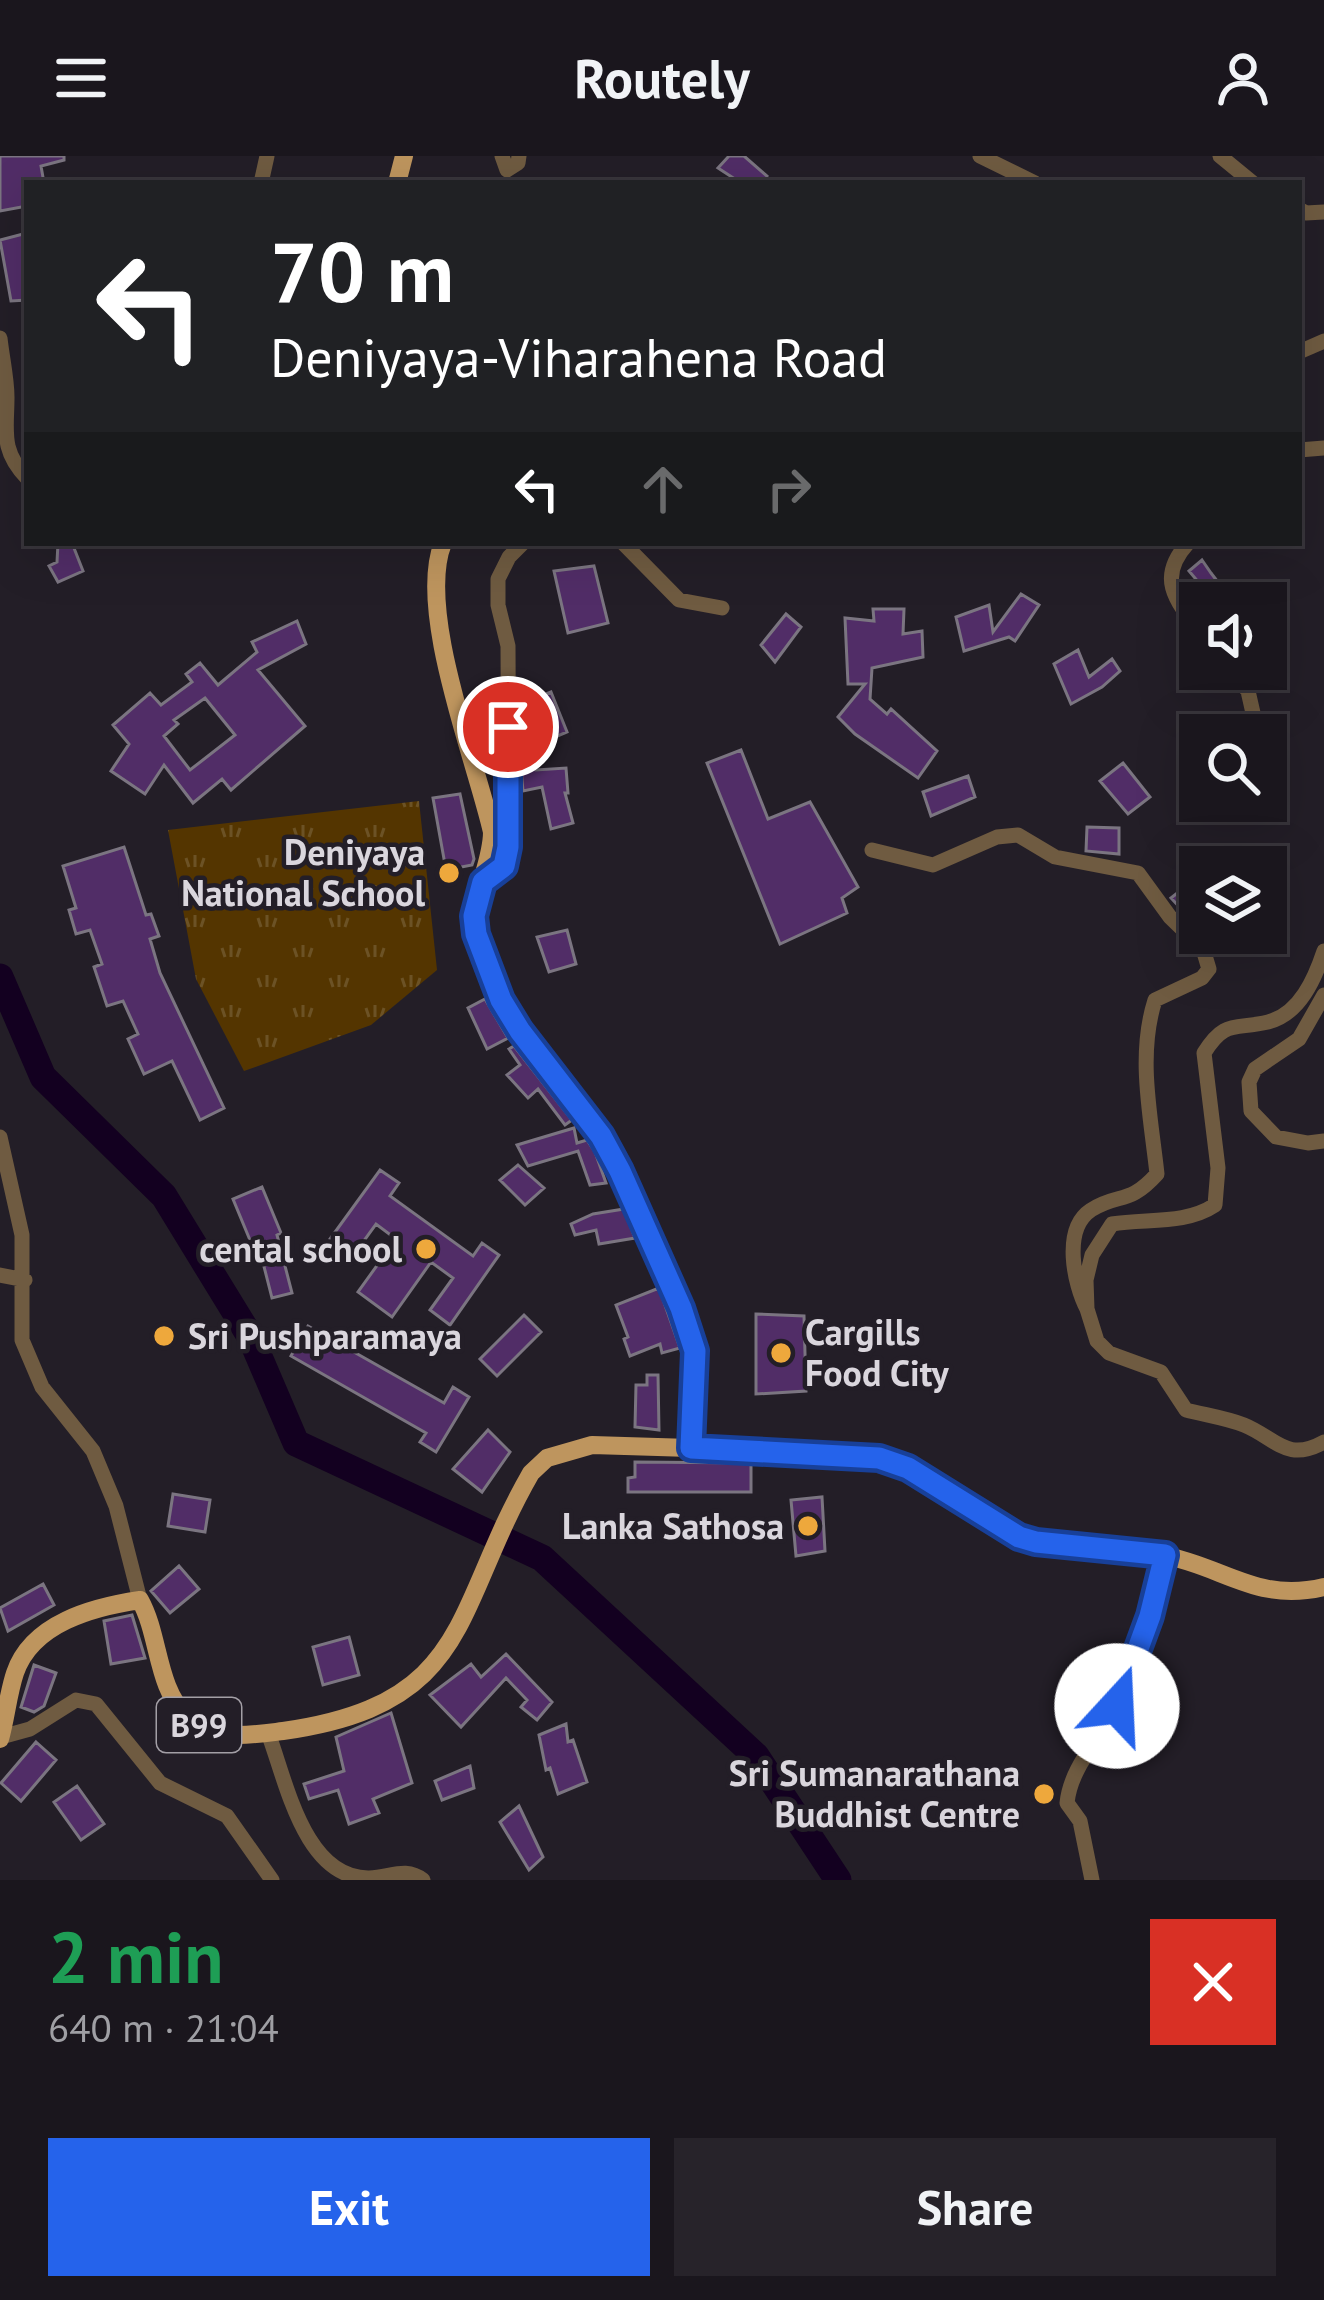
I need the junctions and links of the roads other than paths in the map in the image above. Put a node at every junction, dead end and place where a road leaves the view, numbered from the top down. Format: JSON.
{"nodes":[{"id":1,"x":502,"y":156,"type":"edge"},
{"id":2,"x":519,"y":156,"type":"edge"},
{"id":3,"x":980,"y":156,"type":"edge"},
{"id":4,"x":1220,"y":156,"type":"edge"},
{"id":5,"x":1029,"y":180,"type":"edge"},
{"id":6,"x":1249,"y":180,"type":"edge"},
{"id":7,"x":0,"y":338,"type":"edge"},
{"id":8,"x":24,"y":475,"type":"edge"},
{"id":9,"x":442,"y":546,"type":"edge"},
{"id":10,"x":520,"y":546,"type":"edge"},
{"id":11,"x":626,"y":546,"type":"edge"},
{"id":12,"x":1185,"y":546,"type":"edge"},
{"id":13,"x":1179,"y":599,"type":"edge"},
{"id":14,"x":722,"y":608,"type":"dead end"},
{"id":15,"x":872,"y":850,"type":"dead end"},
{"id":16,"x":483,"y":882,"type":"junction"},
{"id":17,"x":1324,"y":950,"type":"edge"},
{"id":18,"x":1324,"y":995,"type":"edge"},
{"id":19,"x":0,"y":1137,"type":"edge"},
{"id":20,"x":1324,"y":1141,"type":"edge"},
{"id":21,"x":0,"y":1275,"type":"edge"},
{"id":22,"x":25,"y":1280,"type":"junction"},
{"id":23,"x":1087,"y":1309,"type":"junction"},
{"id":24,"x":1324,"y":1442,"type":"edge"},
{"id":25,"x":691,"y":1448,"type":"junction"},
{"id":26,"x":1165,"y":1555,"type":"junction"},
{"id":27,"x":1324,"y":1587,"type":"edge"},
{"id":28,"x":140,"y":1600,"type":"junction"},
{"id":29,"x":268,"y":1733,"type":"junction"},
{"id":30,"x":0,"y":1738,"type":"edge"},
{"id":31,"x":272,"y":1880,"type":"edge"},
{"id":32,"x":423,"y":1880,"type":"edge"},
{"id":33,"x":1091,"y":1880,"type":"edge"}],
"edges":[{"from":1,"to":2,"type":"street"},
{"from":3,"to":5,"type":"street"},
{"from":4,"to":6,"type":"street"},
{"from":7,"to":8,"type":"street"},
{"from":9,"to":16,"type":"main road"},
{"from":10,"to":16,"type":"street"},
{"from":11,"to":14,"type":"street"},
{"from":12,"to":13,"type":"street"},
{"from":15,"to":23,"type":"street"},
{"from":16,"to":25,"type":"main road"},
{"from":17,"to":23,"type":"street"},
{"from":18,"to":20,"type":"street"},
{"from":19,"to":22,"type":"street"},
{"from":21,"to":22,"type":"street"},
{"from":22,"to":28,"type":"street"},
{"from":23,"to":24,"type":"street"},
{"from":25,"to":26,"type":"main road","number":"B99"},
{"from":25,"to":29,"type":"main road","number":"B99"},
{"from":26,"to":27,"type":"main road","number":"B99"},
{"from":26,"to":33,"type":"street"},
{"from":28,"to":29,"type":"main road","number":"B99"},
{"from":28,"to":30,"type":"main road"},
{"from":29,"to":32,"type":"street"},
{"from":30,"to":31,"type":"street"}]}
